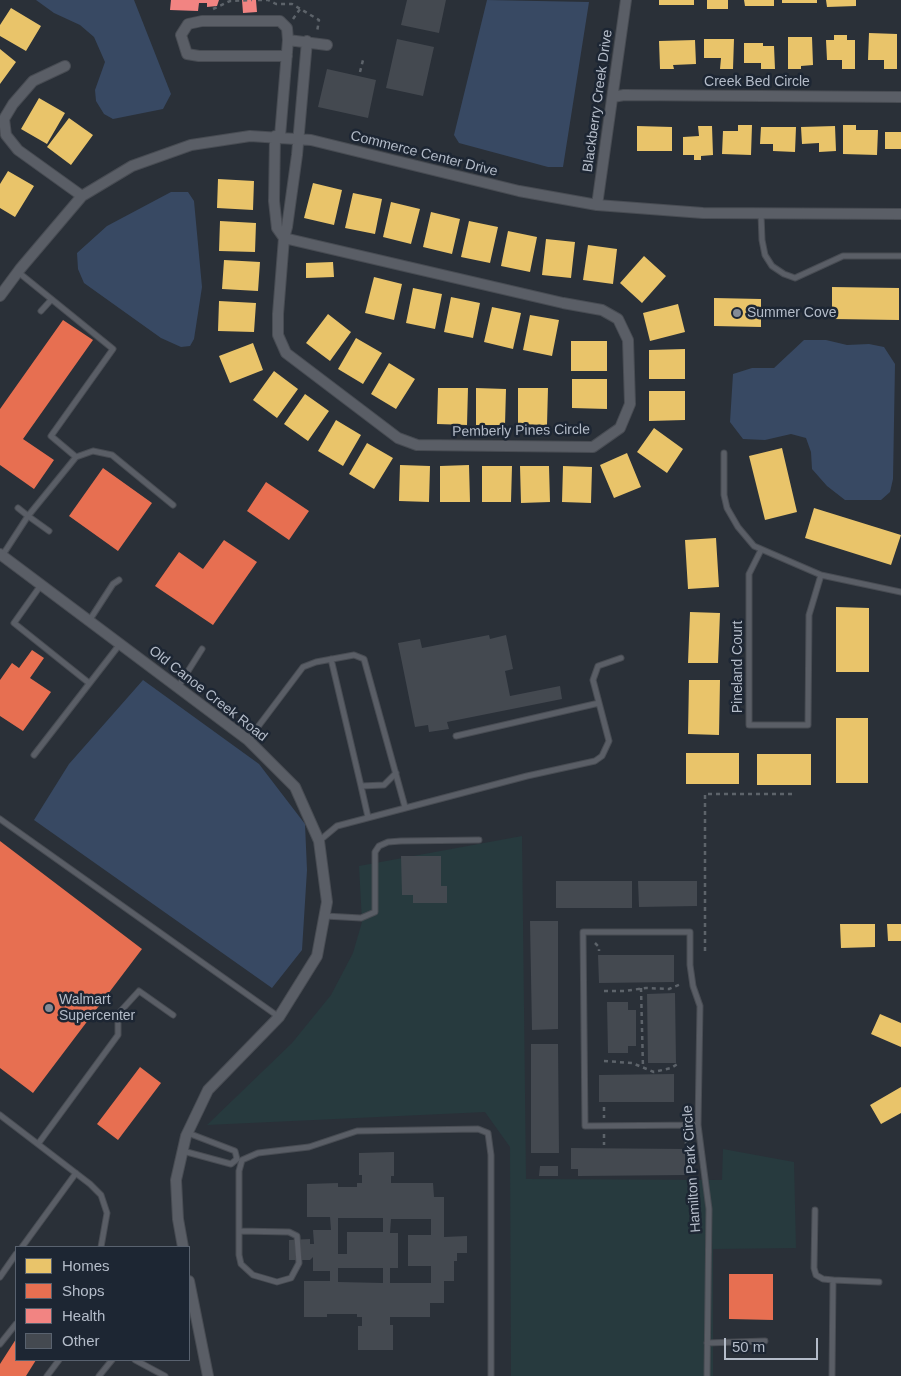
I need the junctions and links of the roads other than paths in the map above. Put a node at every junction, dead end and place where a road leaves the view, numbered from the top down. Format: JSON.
{"nodes":[{"id":1,"x":626,"y":0,"type":"edge"},
{"id":2,"x":288,"y":40,"type":"junction"},
{"id":3,"x":307,"y":41,"type":"junction"},
{"id":4,"x":327,"y":45,"type":"dead end"},
{"id":5,"x":287,"y":56,"type":"junction"},
{"id":6,"x":65,"y":66,"type":"dead end"},
{"id":7,"x":613,"y":97,"type":"junction"},
{"id":8,"x":901,"y":97,"type":"edge"},
{"id":9,"x":278,"y":136,"type":"junction"},
{"id":10,"x":298,"y":138,"type":"junction"},
{"id":11,"x":82,"y":196,"type":"junction"},
{"id":12,"x":597,"y":206,"type":"junction"},
{"id":13,"x":761,"y":214,"type":"junction"},
{"id":14,"x":901,"y":214,"type":"edge"},
{"id":15,"x":284,"y":238,"type":"junction"},
{"id":16,"x":901,"y":256,"type":"edge"},
{"id":17,"x":17,"y":272,"type":"junction"},
{"id":18,"x":0,"y":296,"type":"edge"},
{"id":19,"x":51,"y":300,"type":"junction"},
{"id":20,"x":41,"y":311,"type":"dead end"},
{"id":21,"x":724,"y":454,"type":"dead end"},
{"id":22,"x":76,"y":457,"type":"junction"},
{"id":23,"x":173,"y":505,"type":"dead end"},
{"id":24,"x":18,"y":508,"type":"dead end"},
{"id":25,"x":28,"y":516,"type":"junction"},
{"id":26,"x":49,"y":531,"type":"dead end"},
{"id":27,"x":761,"y":550,"type":"junction"},
{"id":28,"x":1,"y":555,"type":"edge"},
{"id":29,"x":821,"y":575,"type":"junction"},
{"id":30,"x":119,"y":580,"type":"dead end"},
{"id":31,"x":41,"y":584,"type":"junction"},
{"id":32,"x":901,"y":592,"type":"edge"},
{"id":33,"x":90,"y":621,"type":"junction"},
{"id":34,"x":120,"y":644,"type":"junction"},
{"id":35,"x":202,"y":649,"type":"dead end"},
{"id":36,"x":621,"y":658,"type":"dead end"},
{"id":37,"x":331,"y":659,"type":"junction"},
{"id":38,"x":90,"y":683,"type":"junction"},
{"id":39,"x":178,"y":687,"type":"junction"},
{"id":40,"x":599,"y":703,"type":"junction"},
{"id":41,"x":456,"y":736,"type":"dead end"},
{"id":42,"x":248,"y":740,"type":"junction"},
{"id":43,"x":34,"y":755,"type":"dead end"},
{"id":44,"x":396,"y":773,"type":"junction"},
{"id":45,"x":361,"y":786,"type":"junction"},
{"id":46,"x":405,"y":807,"type":"junction"},
{"id":47,"x":368,"y":817,"type":"junction"},
{"id":48,"x":0,"y":819,"type":"edge"},
{"id":49,"x":480,"y":840,"type":"dead end"},
{"id":50,"x":319,"y":841,"type":"junction"},
{"id":51,"x":325,"y":916,"type":"junction"},
{"id":52,"x":173,"y":1015,"type":"dead end"},
{"id":53,"x":279,"y":1017,"type":"junction"},
{"id":54,"x":0,"y":1115,"type":"edge"},
{"id":55,"x":698,"y":1125,"type":"junction"},
{"id":56,"x":188,"y":1133,"type":"junction"},
{"id":57,"x":38,"y":1144,"type":"junction"},
{"id":58,"x":183,"y":1151,"type":"junction"},
{"id":59,"x":239,"y":1160,"type":"junction"},
{"id":60,"x":76,"y":1173,"type":"junction"},
{"id":61,"x":814,"y":1210,"type":"dead end"},
{"id":62,"x":240,"y":1231,"type":"junction"},
{"id":63,"x":23,"y":1246,"type":"edge"},
{"id":64,"x":101,"y":1246,"type":"edge"},
{"id":65,"x":183,"y":1246,"type":"edge"},
{"id":66,"x":15,"y":1255,"type":"edge"},
{"id":67,"x":0,"y":1277,"type":"edge"},
{"id":68,"x":833,"y":1280,"type":"junction"},
{"id":69,"x":879,"y":1282,"type":"dead end"},
{"id":70,"x":190,"y":1286,"type":"edge"},
{"id":71,"x":15,"y":1325,"type":"edge"},
{"id":72,"x":765,"y":1341,"type":"dead end"},
{"id":73,"x":708,"y":1342,"type":"junction"},
{"id":74,"x":0,"y":1344,"type":"edge"},
{"id":75,"x":58,"y":1361,"type":"edge"},
{"id":76,"x":111,"y":1361,"type":"edge"},
{"id":77,"x":137,"y":1361,"type":"edge"},
{"id":78,"x":161,"y":1375,"type":"edge"},
{"id":79,"x":47,"y":1376,"type":"edge"},
{"id":80,"x":99,"y":1376,"type":"edge"},
{"id":81,"x":208,"y":1376,"type":"edge"},
{"id":82,"x":490,"y":1376,"type":"edge"},
{"id":83,"x":707,"y":1376,"type":"edge"},
{"id":84,"x":832,"y":1376,"type":"edge"}],
"edges":[{"from":1,"to":7,"type":"street","name":"Blackberry Creek Drive"},
{"from":2,"to":3,"type":"street"},
{"from":2,"to":5,"type":"street","name":"Pemberly Pines Circle"},
{"from":2,"to":5,"type":"street"},
{"from":3,"to":4,"type":"street"},
{"from":3,"to":10,"type":"street","name":"Pemberly Pines Circle"},
{"from":5,"to":9,"type":"street","name":"Pemberly Pines Circle"},
{"from":6,"to":11,"type":"street"},
{"from":7,"to":8,"type":"street","name":"Creek Bed Circle"},
{"from":7,"to":12,"type":"street","name":"Blackberry Creek Drive"},
{"from":9,"to":10,"type":"street","name":"Commerce Center Drive"},
{"from":9,"to":11,"type":"street","name":"Commerce Center Drive"},
{"from":9,"to":15,"type":"street","name":"Pemberly Pines Circle"},
{"from":10,"to":12,"type":"street","name":"Commerce Center Drive"},
{"from":10,"to":15,"type":"street","name":"Pemberly Pines Circle"},
{"from":11,"to":17,"type":"street","name":"Commerce Center Drive"},
{"from":12,"to":13,"type":"street","name":"Commerce Center Drive"},
{"from":13,"to":14,"type":"street","name":"Commerce Center Drive"},
{"from":13,"to":16,"type":"lane"},
{"from":15,"to":15,"type":"street","name":"Pemberly Pines Circle"},
{"from":17,"to":18,"type":"street","name":"Commerce Center Drive"},
{"from":17,"to":19,"type":"lane"},
{"from":19,"to":20,"type":"lane"},
{"from":19,"to":22,"type":"lane"},
{"from":21,"to":27,"type":"lane"},
{"from":22,"to":23,"type":"lane"},
{"from":22,"to":25,"type":"lane"},
{"from":24,"to":25,"type":"lane"},
{"from":25,"to":26,"type":"lane"},
{"from":25,"to":28,"type":"lane"},
{"from":27,"to":29,"type":"lane"},
{"from":27,"to":29,"type":"lane","name":"Pineland Court"},
{"from":28,"to":31,"type":"street","name":"Old Canoe Creek Road"},
{"from":29,"to":32,"type":"lane"},
{"from":30,"to":33,"type":"lane"},
{"from":31,"to":33,"type":"street","name":"Old Canoe Creek Road"},
{"from":31,"to":38,"type":"lane"},
{"from":33,"to":34,"type":"street","name":"Old Canoe Creek Road"},
{"from":34,"to":38,"type":"lane"},
{"from":34,"to":39,"type":"street","name":"Old Canoe Creek Road"},
{"from":35,"to":39,"type":"lane"},
{"from":36,"to":40,"type":"lane"},
{"from":37,"to":42,"type":"lane"},
{"from":37,"to":44,"type":"lane"},
{"from":37,"to":45,"type":"lane"},
{"from":38,"to":43,"type":"lane"},
{"from":39,"to":42,"type":"street","name":"Old Canoe Creek Road"},
{"from":40,"to":41,"type":"lane"},
{"from":40,"to":46,"type":"lane"},
{"from":42,"to":50,"type":"street","name":"Old Canoe Creek Road"},
{"from":44,"to":45,"type":"lane"},
{"from":44,"to":46,"type":"lane"},
{"from":45,"to":47,"type":"lane"},
{"from":46,"to":47,"type":"lane"},
{"from":47,"to":50,"type":"lane"},
{"from":48,"to":53,"type":"lane"},
{"from":49,"to":51,"type":"lane"},
{"from":50,"to":51,"type":"street","name":"Old Canoe Creek Road"},
{"from":51,"to":53,"type":"street","name":"Old Canoe Creek Road"},
{"from":52,"to":57,"type":"lane"},
{"from":53,"to":56,"type":"street","name":"Old Canoe Creek Road"},
{"from":54,"to":57,"type":"lane"},
{"from":55,"to":55,"type":"lane","name":"Hamilton Park Circle"},
{"from":55,"to":73,"type":"lane","name":"Hamilton Park Circle"},
{"from":56,"to":58,"type":"street","name":"Old Canoe Creek Road"},
{"from":56,"to":59,"type":"lane"},
{"from":57,"to":60,"type":"lane"},
{"from":58,"to":59,"type":"lane"},
{"from":58,"to":65,"type":"street","name":"Old Canoe Creek Road"},
{"from":59,"to":62,"type":"lane"},
{"from":59,"to":82,"type":"lane"},
{"from":60,"to":63,"type":"lane"},
{"from":60,"to":64,"type":"lane"},
{"from":61,"to":68,"type":"lane"},
{"from":62,"to":62,"type":"lane"},
{"from":66,"to":67,"type":"lane"},
{"from":68,"to":69,"type":"lane"},
{"from":68,"to":84,"type":"lane"},
{"from":70,"to":81,"type":"street"},
{"from":71,"to":74,"type":"lane"},
{"from":72,"to":73,"type":"lane"},
{"from":73,"to":83,"type":"lane","name":"Hamilton Park Circle"},
{"from":75,"to":79,"type":"lane"},
{"from":76,"to":80,"type":"lane"},
{"from":77,"to":78,"type":"lane"}]}
